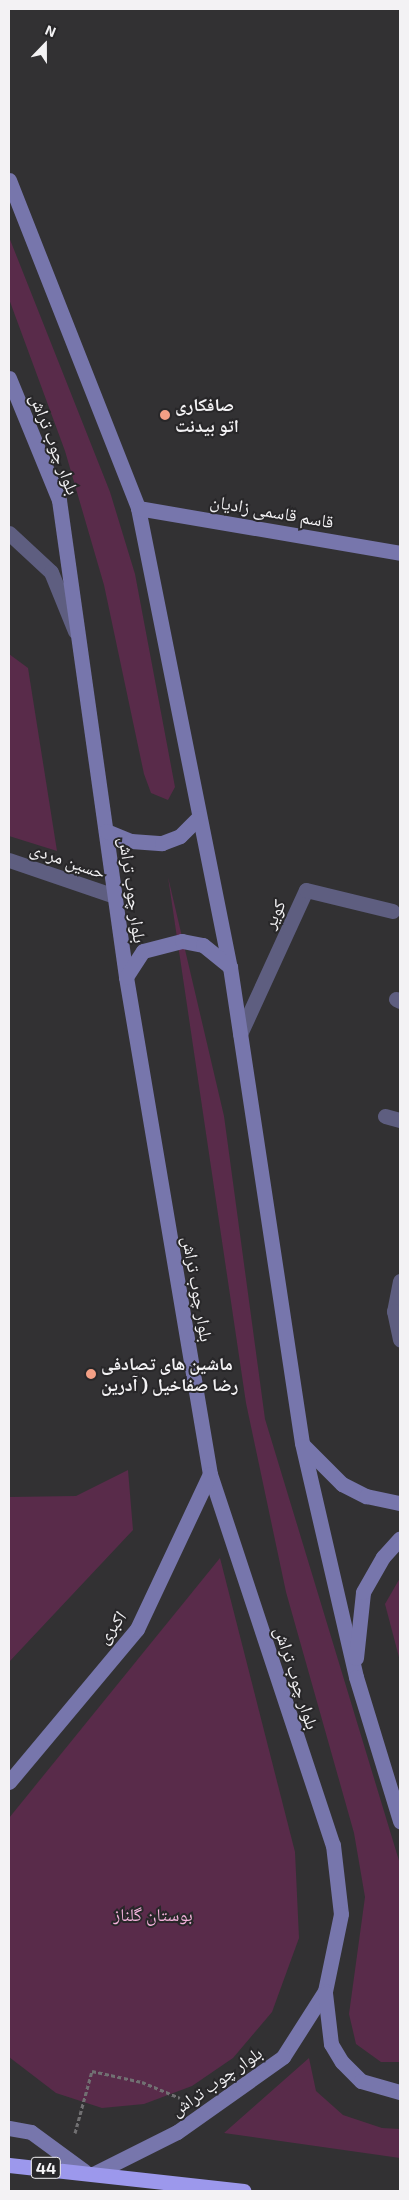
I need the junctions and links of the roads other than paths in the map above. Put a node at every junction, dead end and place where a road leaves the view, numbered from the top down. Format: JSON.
{"nodes":[{"id":1,"x":9,"y":180,"type":"edge"},
{"id":2,"x":9,"y":378,"type":"edge"},
{"id":3,"x":138,"y":508,"type":"junction"},
{"id":4,"x":9,"y":533,"type":"edge"},
{"id":5,"x":399,"y":552,"type":"edge"},
{"id":6,"x":77,"y":638,"type":"junction"},
{"id":7,"x":198,"y":818,"type":"junction"},
{"id":8,"x":106,"y":832,"type":"junction"},
{"id":9,"x":9,"y":860,"type":"edge"},
{"id":10,"x":115,"y":896,"type":"junction"},
{"id":11,"x":392,"y":911,"type":"dead end"},
{"id":12,"x":230,"y":967,"type":"junction"},
{"id":13,"x":126,"y":977,"type":"junction"},
{"id":14,"x":240,"y":1034,"type":"junction"},
{"id":15,"x":385,"y":1116,"type":"dead end"},
{"id":16,"x":400,"y":1120,"type":"edge"},
{"id":17,"x":400,"y":1281,"type":"edge"},
{"id":18,"x":400,"y":1339,"type":"edge"},
{"id":19,"x":302,"y":1443,"type":"junction"},
{"id":20,"x":210,"y":1474,"type":"junction"},
{"id":21,"x":400,"y":1503,"type":"edge"},
{"id":22,"x":400,"y":1538,"type":"edge"},
{"id":23,"x":356,"y":1677,"type":"junction"},
{"id":24,"x":9,"y":1782,"type":"edge"},
{"id":25,"x":400,"y":1821,"type":"edge"},
{"id":26,"x":324,"y":1992,"type":"junction"},
{"id":27,"x":400,"y":2092,"type":"edge"},
{"id":28,"x":9,"y":2128,"type":"edge"},
{"id":29,"x":9,"y":2166,"type":"edge"},
{"id":30,"x":90,"y":2172,"type":"junction"},
{"id":31,"x":244,"y":2191,"type":"edge"}],
"edges":[{"from":1,"to":3,"type":"main road"},
{"from":2,"to":6,"type":"main road","name":"بلوار چوب‌ تراش"},
{"from":3,"to":5,"type":"main road","name":"قاسم قاسمی زادیان"},
{"from":3,"to":7,"type":"main road"},
{"from":4,"to":6,"type":"street"},
{"from":6,"to":8,"type":"main road","name":"بلوار چوب‌ تراش"},
{"from":7,"to":8,"type":"main road"},
{"from":7,"to":12,"type":"main road"},
{"from":8,"to":10,"type":"main road","name":"بلوار چوب‌ تراش"},
{"from":9,"to":10,"type":"street","name":"حسین مردی"},
{"from":10,"to":13,"type":"main road","name":"بلوار چوب‌ تراش"},
{"from":11,"to":14,"type":"street","name":"کویر"},
{"from":12,"to":13,"type":"main road"},
{"from":12,"to":14,"type":"main road"},
{"from":13,"to":20,"type":"main road","name":"بلوار چوب‌ تراش"},
{"from":14,"to":19,"type":"main road"},
{"from":15,"to":16,"type":"street"},
{"from":17,"to":18,"type":"street"},
{"from":19,"to":21,"type":"main road"},
{"from":19,"to":23,"type":"main road"},
{"from":20,"to":24,"type":"main road","name":"اکبری"},
{"from":20,"to":26,"type":"main road","name":"بلوار چوب‌ تراش"},
{"from":22,"to":23,"type":"main road"},
{"from":23,"to":25,"type":"main road"},
{"from":26,"to":27,"type":"main road"},
{"from":26,"to":30,"type":"main road","name":"بلوار چوب‌ تراش"},
{"from":28,"to":30,"type":"main road"},
{"from":29,"to":30,"type":"highway","number":"44"},
{"from":30,"to":31,"type":"highway","number":"44"}]}
